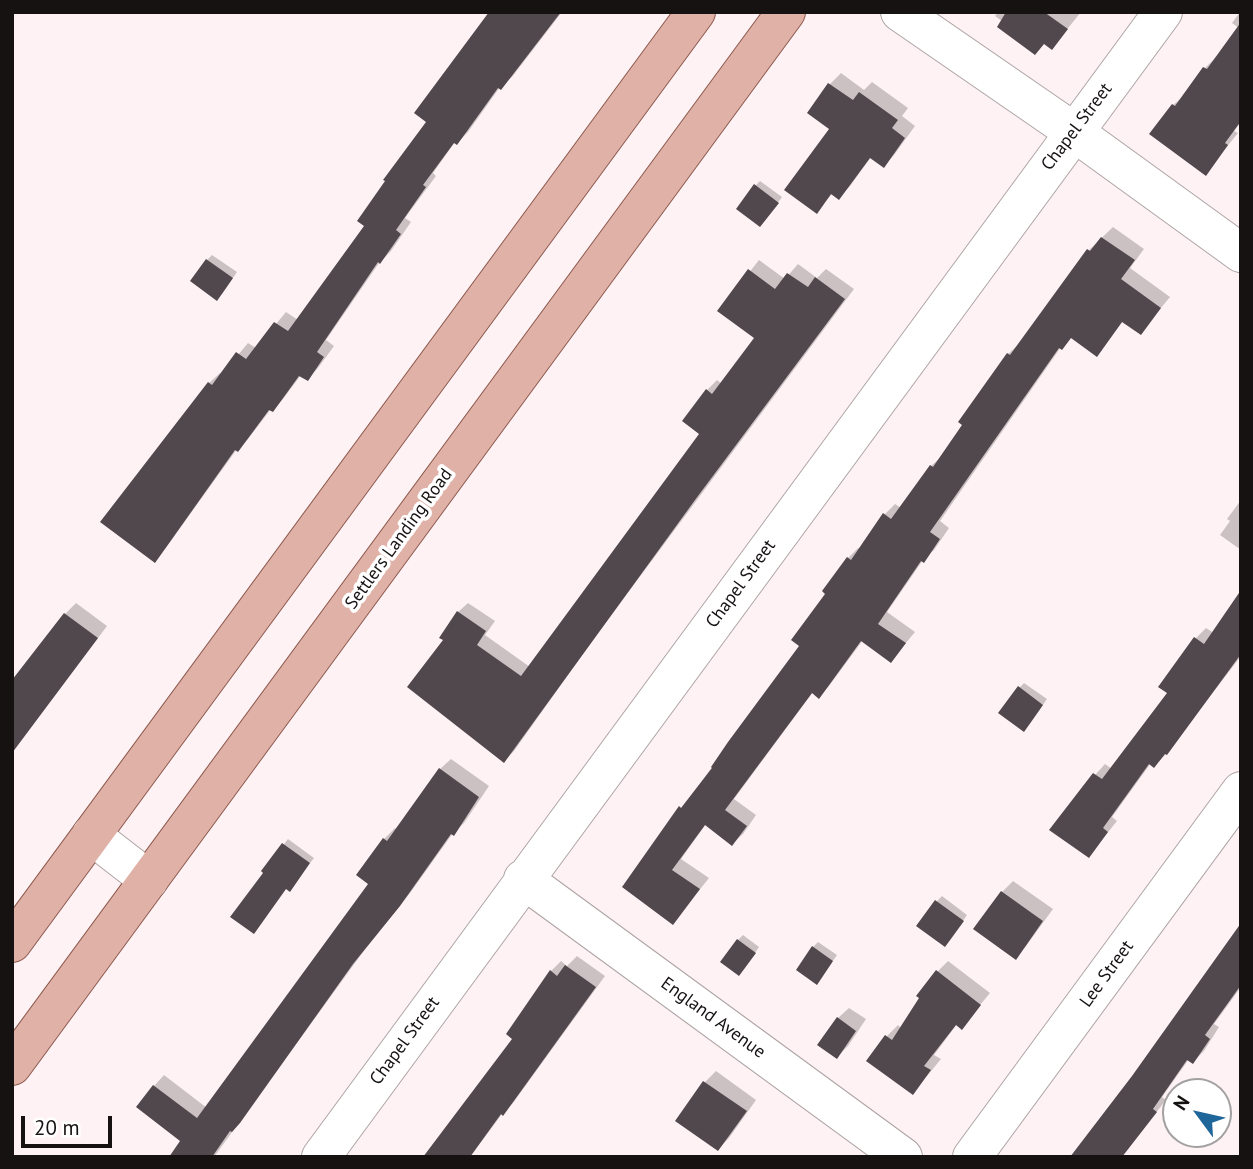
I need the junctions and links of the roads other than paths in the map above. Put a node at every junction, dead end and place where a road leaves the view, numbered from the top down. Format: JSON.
{"nodes":[{"id":1,"x":696,"y":12,"type":"edge"},
{"id":2,"x":786,"y":12,"type":"edge"},
{"id":3,"x":900,"y":12,"type":"edge"},
{"id":4,"x":1163,"y":12,"type":"edge"},
{"id":5,"x":1074,"y":132,"type":"junction"},
{"id":6,"x":1241,"y":254,"type":"edge"},
{"id":7,"x":1241,"y":791,"type":"edge"},
{"id":8,"x":92,"y":835,"type":"junction"},
{"id":9,"x":523,"y":879,"type":"junction"},
{"id":10,"x":149,"y":880,"type":"junction"},
{"id":11,"x":12,"y":943,"type":"edge"},
{"id":12,"x":12,"y":1066,"type":"edge"},
{"id":13,"x":321,"y":1157,"type":"edge"},
{"id":14,"x":904,"y":1157,"type":"edge"},
{"id":15,"x":972,"y":1157,"type":"edge"}],
"edges":[{"from":1,"to":8,"type":"main road"},
{"from":2,"to":10,"type":"main road","name":"Settlers Landing Road"},
{"from":3,"to":5,"type":"street"},
{"from":4,"to":5,"type":"street","name":"Chapel Street"},
{"from":5,"to":6,"type":"street"},
{"from":5,"to":9,"type":"street","name":"Chapel Street"},
{"from":7,"to":15,"type":"street","name":"Lee Street"},
{"from":8,"to":10,"type":"street"},
{"from":8,"to":11,"type":"main road"},
{"from":9,"to":13,"type":"street","name":"Chapel Street"},
{"from":9,"to":14,"type":"street","name":"England Avenue"},
{"from":10,"to":12,"type":"main road","name":"Settlers Landing Road"}]}
